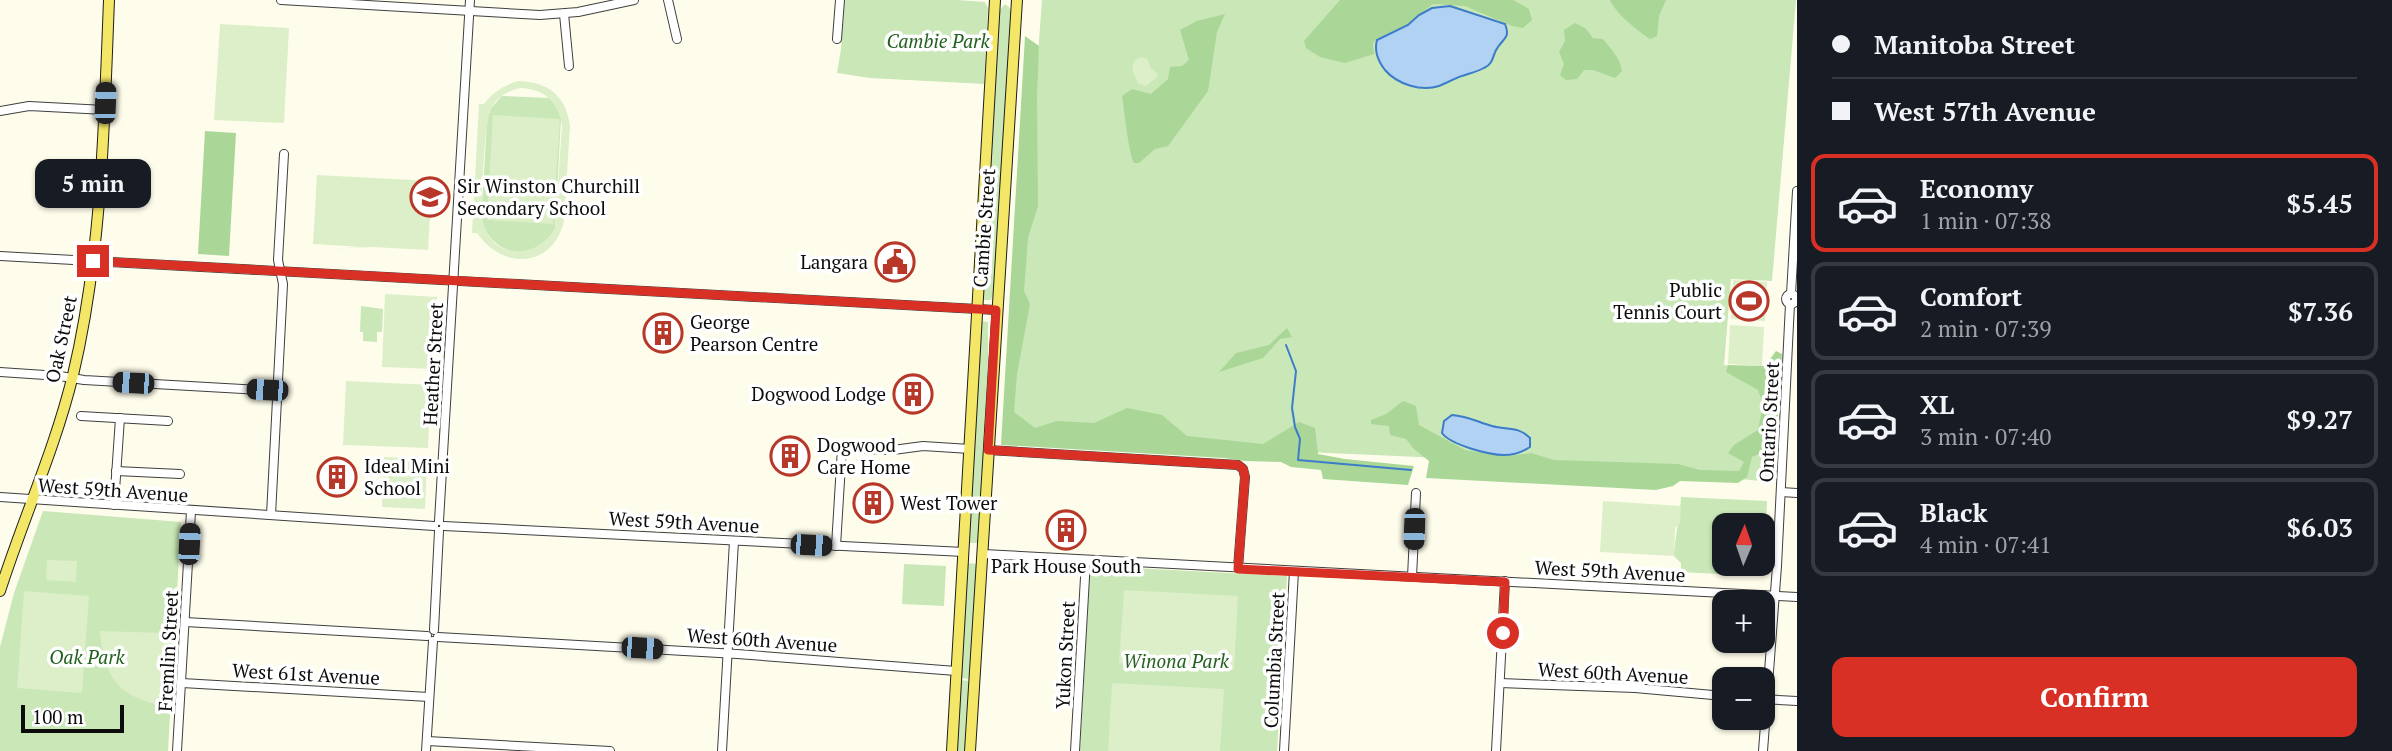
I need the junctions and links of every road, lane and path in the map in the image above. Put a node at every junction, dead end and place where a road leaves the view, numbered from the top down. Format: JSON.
{"nodes":[{"id":1,"x":109,"y":0,"type":"edge"},
{"id":2,"x":281,"y":0,"type":"edge"},
{"id":3,"x":470,"y":0,"type":"edge"},
{"id":4,"x":634,"y":0,"type":"edge"},
{"id":5,"x":668,"y":0,"type":"edge"},
{"id":6,"x":840,"y":0,"type":"edge"},
{"id":7,"x":995,"y":0,"type":"edge"},
{"id":8,"x":1017,"y":0,"type":"edge"},
{"id":9,"x":350,"y":2,"type":"edge"},
{"id":10,"x":469,"y":10,"type":"junction"},
{"id":11,"x":564,"y":14,"type":"junction"},
{"id":12,"x":677,"y":39,"type":"dead end"},
{"id":13,"x":837,"y":39,"type":"dead end"},
{"id":14,"x":569,"y":66,"type":"dead end"},
{"id":15,"x":105,"y":110,"type":"junction"},
{"id":16,"x":0,"y":111,"type":"edge"},
{"id":17,"x":284,"y":154,"type":"dead end"},
{"id":18,"x":1797,"y":191,"type":"edge"},
{"id":19,"x":1797,"y":200,"type":"edge"},
{"id":20,"x":0,"y":256,"type":"edge"},
{"id":21,"x":93,"y":261,"type":"junction"},
{"id":22,"x":281,"y":271,"type":"junction"},
{"id":23,"x":454,"y":280,"type":"junction"},
{"id":24,"x":1794,"y":299,"type":"edge"},
{"id":25,"x":978,"y":309,"type":"junction"},
{"id":26,"x":996,"y":310,"type":"junction"},
{"id":27,"x":0,"y":372,"type":"edge"},
{"id":28,"x":72,"y":378,"type":"junction"},
{"id":29,"x":277,"y":391,"type":"junction"},
{"id":30,"x":1786,"y":396,"type":"junction"},
{"id":31,"x":1796,"y":397,"type":"edge"},
{"id":32,"x":81,"y":415,"type":"dead end"},
{"id":33,"x":120,"y":418,"type":"junction"},
{"id":34,"x":168,"y":421,"type":"dead end"},
{"id":35,"x":970,"y":449,"type":"junction"},
{"id":36,"x":988,"y":450,"type":"junction"},
{"id":37,"x":116,"y":471,"type":"junction"},
{"id":38,"x":180,"y":474,"type":"dead end"},
{"id":39,"x":1781,"y":492,"type":"junction"},
{"id":40,"x":1416,"y":493,"type":"dead end"},
{"id":41,"x":1797,"y":493,"type":"edge"},
{"id":42,"x":0,"y":497,"type":"edge"},
{"id":43,"x":33,"y":500,"type":"junction"},
{"id":44,"x":114,"y":505,"type":"junction"},
{"id":45,"x":191,"y":511,"type":"junction"},
{"id":46,"x":271,"y":515,"type":"junction"},
{"id":47,"x":439,"y":526,"type":"junction"},
{"id":48,"x":734,"y":541,"type":"junction"},
{"id":49,"x":836,"y":546,"type":"junction"},
{"id":50,"x":970,"y":553,"type":"junction"},
{"id":51,"x":1086,"y":560,"type":"junction"},
{"id":52,"x":1238,"y":569,"type":"junction"},
{"id":53,"x":1294,"y":570,"type":"junction"},
{"id":54,"x":1412,"y":576,"type":"junction"},
{"id":55,"x":1505,"y":582,"type":"junction"},
{"id":56,"x":0,"y":592,"type":"edge"},
{"id":57,"x":1712,"y":592,"type":"edge"},
{"id":58,"x":1775,"y":595,"type":"joint"},
{"id":59,"x":1797,"y":597,"type":"edge"},
{"id":60,"x":185,"y":622,"type":"junction"},
{"id":61,"x":433,"y":636,"type":"junction"},
{"id":62,"x":728,"y":653,"type":"junction"},
{"id":63,"x":956,"y":671,"type":"junction"},
{"id":64,"x":182,"y":683,"type":"junction"},
{"id":65,"x":1500,"y":683,"type":"junction"},
{"id":66,"x":1712,"y":695,"type":"edge"},
{"id":67,"x":429,"y":697,"type":"junction"},
{"id":68,"x":1775,"y":700,"type":"edge"},
{"id":69,"x":1797,"y":701,"type":"edge"},
{"id":70,"x":1764,"y":730,"type":"edge"},
{"id":71,"x":427,"y":741,"type":"junction"},
{"id":72,"x":177,"y":751,"type":"edge"},
{"id":73,"x":426,"y":751,"type":"edge"},
{"id":74,"x":610,"y":751,"type":"edge"},
{"id":75,"x":722,"y":751,"type":"edge"},
{"id":76,"x":951,"y":751,"type":"edge"},
{"id":77,"x":970,"y":751,"type":"edge"},
{"id":78,"x":1075,"y":751,"type":"edge"},
{"id":79,"x":1284,"y":751,"type":"edge"},
{"id":80,"x":1496,"y":751,"type":"edge"},
{"id":81,"x":1763,"y":751,"type":"edge"}],
"edges":[{"from":1,"to":15,"type":"main road","name":"Oak Street"},
{"from":2,"to":9,"type":"street"},
{"from":3,"to":10,"type":"street","name":"Heather Street"},
{"from":4,"to":11,"type":"street"},
{"from":5,"to":12,"type":"street"},
{"from":6,"to":13,"type":"street"},
{"from":7,"to":25,"type":"main road","name":"Cambie Street"},
{"from":8,"to":26,"type":"main road","name":"Cambie Street"},
{"from":9,"to":10,"type":"street"},
{"from":10,"to":11,"type":"street"},
{"from":10,"to":23,"type":"street","name":"Heather Street"},
{"from":11,"to":14,"type":"street"},
{"from":15,"to":16,"type":"street"},
{"from":15,"to":21,"type":"main road","name":"Oak Street"},
{"from":17,"to":22,"type":"street"},
{"from":18,"to":19,"type":"street","name":"Ontario Street"},
{"from":19,"to":24,"type":"street","name":"Ontario Street"},
{"from":20,"to":21,"type":"street"},
{"from":21,"to":22,"type":"street"},
{"from":21,"to":28,"type":"main road","name":"Oak Street"},
{"from":22,"to":23,"type":"street"},
{"from":22,"to":29,"type":"street"},
{"from":23,"to":25,"type":"street"},
{"from":23,"to":47,"type":"street","name":"Heather Street"},
{"from":24,"to":30,"type":"street","name":"Ontario Street"},
{"from":25,"to":26,"type":"street"},
{"from":25,"to":35,"type":"main road","name":"Cambie Street"},
{"from":26,"to":36,"type":"main road","name":"Cambie Street"},
{"from":27,"to":28,"type":"street"},
{"from":28,"to":29,"type":"street"},
{"from":28,"to":43,"type":"main road","name":"Oak Street"},
{"from":29,"to":46,"type":"street"},
{"from":30,"to":31,"type":"street"},
{"from":30,"to":39,"type":"street","name":"Ontario Street"},
{"from":32,"to":33,"type":"street"},
{"from":33,"to":34,"type":"street"},
{"from":33,"to":37,"type":"street"},
{"from":35,"to":49,"type":"street"},
{"from":35,"to":50,"type":"main road","name":"Cambie Street"},
{"from":36,"to":50,"type":"main road","name":"Cambie Street"},
{"from":36,"to":52,"type":"street"},
{"from":37,"to":38,"type":"street"},
{"from":37,"to":44,"type":"street"},
{"from":39,"to":41,"type":"street"},
{"from":39,"to":58,"type":"street","name":"Ontario Street"},
{"from":40,"to":54,"type":"street"},
{"from":42,"to":43,"type":"street","name":"West 59th Avenue"},
{"from":43,"to":44,"type":"street","name":"West 59th Avenue"},
{"from":43,"to":56,"type":"main road","name":"Oak Street"},
{"from":44,"to":45,"type":"street","name":"West 59th Avenue"},
{"from":45,"to":46,"type":"street","name":"West 59th Avenue"},
{"from":45,"to":60,"type":"street","name":"Fremlin Street"},
{"from":46,"to":47,"type":"street","name":"West 59th Avenue"},
{"from":47,"to":48,"type":"street","name":"West 59th Avenue"},
{"from":47,"to":61,"type":"street","name":"Heather Street"},
{"from":48,"to":49,"type":"street","name":"West 59th Avenue"},
{"from":48,"to":62,"type":"street"},
{"from":49,"to":50,"type":"street","name":"West 59th Avenue"},
{"from":50,"to":51,"type":"street","name":"West 59th Avenue"},
{"from":50,"to":63,"type":"main road","name":"Cambie Street"},
{"from":50,"to":77,"type":"main road","name":"Cambie Street"},
{"from":51,"to":52,"type":"street","name":"West 59th Avenue"},
{"from":51,"to":78,"type":"street","name":"Yukon Street"},
{"from":52,"to":53,"type":"street","name":"West 59th Avenue"},
{"from":53,"to":54,"type":"street","name":"West 59th Avenue"},
{"from":53,"to":79,"type":"street","name":"Columbia Street"},
{"from":54,"to":55,"type":"street","name":"West 59th Avenue"},
{"from":55,"to":57,"type":"street","name":"West 59th Avenue"},
{"from":55,"to":65,"type":"street"},
{"from":58,"to":59,"type":"street","name":"West 59th Avenue"},
{"from":60,"to":61,"type":"street","name":"West 60th Avenue"},
{"from":60,"to":64,"type":"street","name":"Fremlin Street"},
{"from":61,"to":62,"type":"street","name":"West 60th Avenue"},
{"from":61,"to":67,"type":"street","name":"Heather Street"},
{"from":62,"to":63,"type":"street","name":"West 60th Avenue"},
{"from":62,"to":75,"type":"street"},
{"from":63,"to":76,"type":"main road","name":"Cambie Street"},
{"from":64,"to":67,"type":"street","name":"West 61st Avenue"},
{"from":64,"to":72,"type":"street","name":"Fremlin Street"},
{"from":65,"to":66,"type":"street","name":"West 60th Avenue"},
{"from":65,"to":80,"type":"street"},
{"from":67,"to":71,"type":"street","name":"Heather Street"},
{"from":68,"to":69,"type":"street"},
{"from":70,"to":81,"type":"street","name":"Ontario Street"},
{"from":71,"to":73,"type":"street","name":"Heather Street"},
{"from":71,"to":74,"type":"street"}]}
